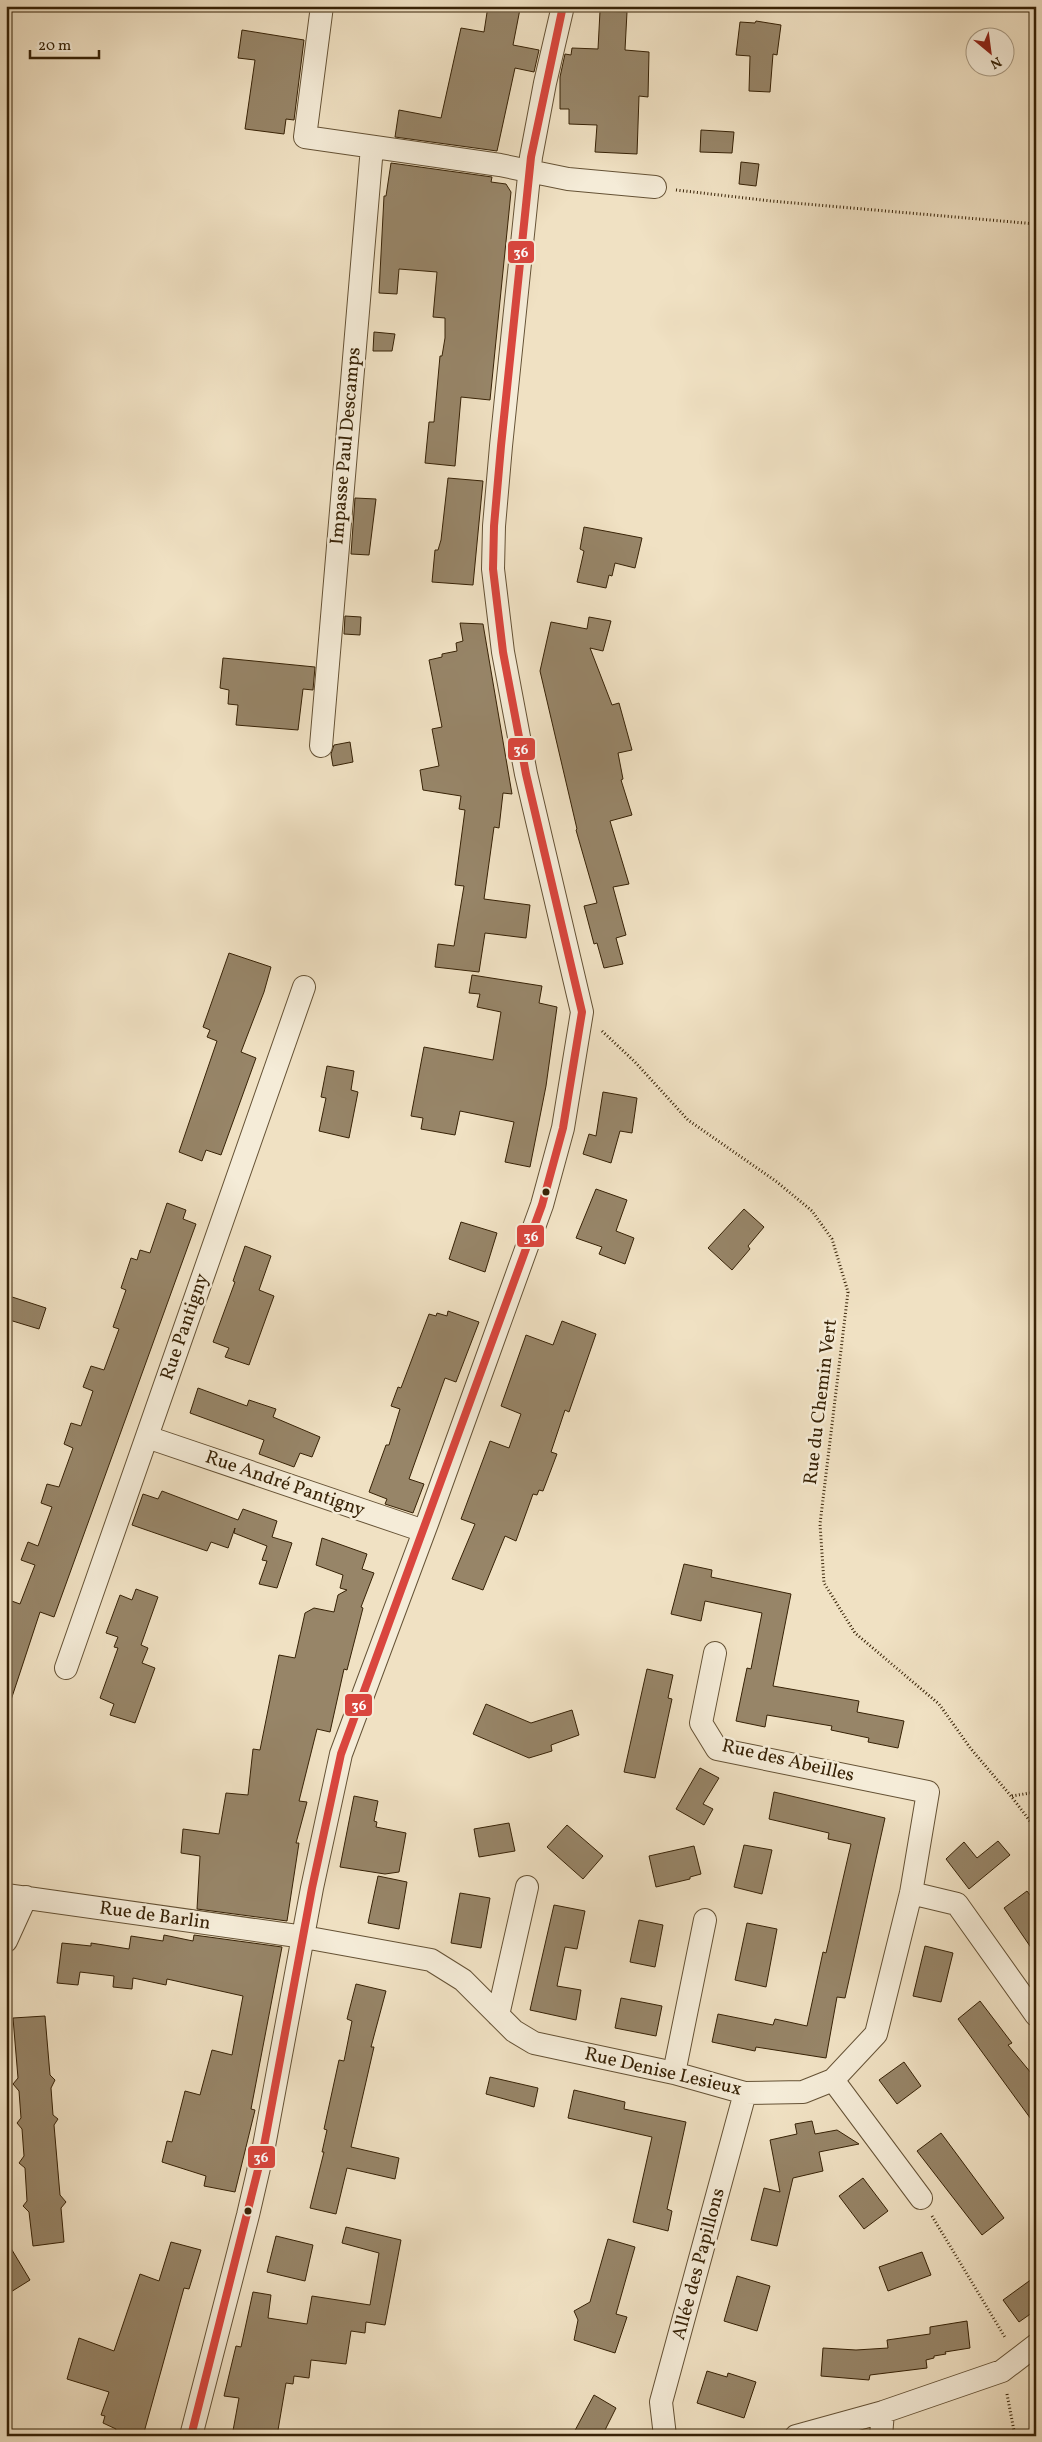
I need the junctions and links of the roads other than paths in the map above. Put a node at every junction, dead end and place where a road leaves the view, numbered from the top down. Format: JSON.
{"nodes":[{"id":1,"x":322,"y":6,"type":"edge"},
{"id":2,"x":563,"y":6,"type":"edge"},
{"id":3,"x":372,"y":147,"type":"junction"},
{"id":4,"x":530,"y":171,"type":"junction"},
{"id":5,"x":656,"y":187,"type":"road end"},
{"id":6,"x":321,"y":746,"type":"dead end"},
{"id":7,"x":304,"y":987,"type":"dead end"},
{"id":8,"x":147,"y":1437,"type":"junction"},
{"id":9,"x":424,"y":1531,"type":"junction"},
{"id":10,"x":715,"y":1653,"type":"dead end"},
{"id":11,"x":66,"y":1668,"type":"dead end"},
{"id":12,"x":928,"y":1792,"type":"joint"},
{"id":13,"x":528,"y":1887,"type":"dead end"},
{"id":14,"x":911,"y":1893,"type":"junction"},
{"id":15,"x":16,"y":1896,"type":"edge"},
{"id":16,"x":705,"y":1920,"type":"dead end"},
{"id":17,"x":304,"y":1937,"type":"junction"},
{"id":18,"x":6,"y":1942,"type":"edge"},
{"id":19,"x":498,"y":2014,"type":"junction"},
{"id":20,"x":1036,"y":2014,"type":"edge"},
{"id":21,"x":674,"y":2074,"type":"junction"},
{"id":22,"x":833,"y":2080,"type":"junction"},
{"id":23,"x":745,"y":2093,"type":"junction"},
{"id":24,"x":922,"y":2198,"type":"road end"},
{"id":25,"x":1036,"y":2345,"type":"edge"},
{"id":26,"x":882,"y":2412,"type":"junction"},
{"id":27,"x":191,"y":2436,"type":"edge"},
{"id":28,"x":664,"y":2436,"type":"edge"},
{"id":29,"x":796,"y":2436,"type":"edge"},
{"id":30,"x":880,"y":2436,"type":"edge"}],
"edges":[{"from":1,"to":3,"type":"street"},
{"from":2,"to":4,"type":"street"},
{"from":3,"to":4,"type":"street"},
{"from":3,"to":6,"type":"street","name":"Impasse Paul Descamps"},
{"from":4,"to":5,"type":"street"},
{"from":4,"to":9,"type":"street"},
{"from":7,"to":8,"type":"street","name":"Rue Pantigny"},
{"from":8,"to":9,"type":"street","name":"Rue André Pantigny"},
{"from":8,"to":11,"type":"street","name":"Rue Pantigny"},
{"from":9,"to":17,"type":"street"},
{"from":10,"to":12,"type":"street","name":"Rue des Abeilles"},
{"from":12,"to":14,"type":"street","name":"Rue Denise Lesieux"},
{"from":13,"to":19,"type":"street"},
{"from":14,"to":20,"type":"street"},
{"from":14,"to":22,"type":"street","name":"Rue Denise Lesieux"},
{"from":15,"to":17,"type":"street","name":"Rue de Barlin"},
{"from":15,"to":18,"type":"street"},
{"from":16,"to":21,"type":"street"},
{"from":17,"to":19,"type":"street","name":"Rue Denise Lesieux"},
{"from":17,"to":27,"type":"street"},
{"from":19,"to":21,"type":"street","name":"Rue Denise Lesieux"},
{"from":21,"to":23,"type":"street","name":"Rue Denise Lesieux"},
{"from":22,"to":23,"type":"street","name":"Rue Denise Lesieux"},
{"from":22,"to":24,"type":"street"},
{"from":23,"to":28,"type":"street","name":"Allée des Papillons"},
{"from":25,"to":26,"type":"street"},
{"from":26,"to":29,"type":"street"},
{"from":26,"to":30,"type":"street"}]}
